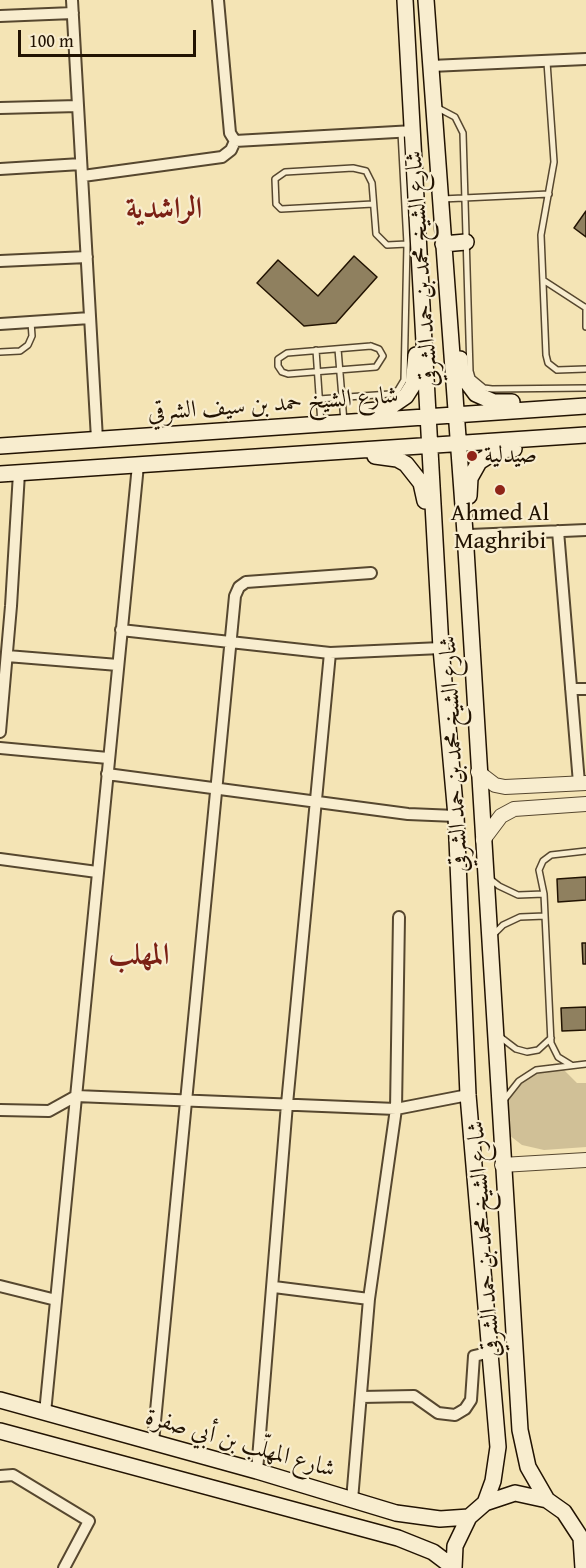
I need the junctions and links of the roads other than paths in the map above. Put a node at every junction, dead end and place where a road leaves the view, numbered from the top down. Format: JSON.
{"nodes":[{"id":1,"x":72,"y":0,"type":"edge"},
{"id":2,"x":218,"y":0,"type":"edge"},
{"id":3,"x":405,"y":0,"type":"edge"},
{"id":4,"x":426,"y":0,"type":"edge"},
{"id":5,"x":73,"y":13,"type":"junction"},
{"id":6,"x":0,"y":16,"type":"edge"},
{"id":7,"x":586,"y":59,"type":"edge"},
{"id":8,"x":547,"y":62,"type":"junction"},
{"id":9,"x":431,"y":66,"type":"junction"},
{"id":10,"x":78,"y":106,"type":"junction"},
{"id":11,"x":434,"y":107,"type":"junction"},
{"id":12,"x":0,"y":108,"type":"edge"},
{"id":13,"x":407,"y":131,"type":"junction"},
{"id":14,"x":234,"y":141,"type":"junction"},
{"id":15,"x":81,"y":164,"type":"junction"},
{"id":16,"x":0,"y":169,"type":"edge"},
{"id":17,"x":83,"y":176,"type":"junction"},
{"id":18,"x":549,"y":194,"type":"junction"},
{"id":19,"x":440,"y":199,"type":"junction"},
{"id":20,"x":465,"y":199,"type":"junction"},
{"id":21,"x":373,"y":204,"type":"junction"},
{"id":22,"x":466,"y":242,"type":"junction"},
{"id":23,"x":407,"y":244,"type":"junction"},
{"id":24,"x":443,"y":244,"type":"junction"},
{"id":25,"x":87,"y":257,"type":"junction"},
{"id":26,"x":0,"y":261,"type":"edge"},
{"id":27,"x":543,"y":280,"type":"junction"},
{"id":28,"x":446,"y":293,"type":"junction"},
{"id":29,"x":424,"y":299,"type":"junction"},
{"id":30,"x":586,"y":308,"type":"edge"},
{"id":31,"x":90,"y":318,"type":"junction"},
{"id":32,"x":31,"y":322,"type":"junction"},
{"id":33,"x":0,"y":324,"type":"edge"},
{"id":34,"x":586,"y":327,"type":"edge"},
{"id":35,"x":338,"y":349,"type":"junction"},
{"id":36,"x":316,"y":350,"type":"junction"},
{"id":37,"x":0,"y":352,"type":"edge"},
{"id":38,"x":586,"y":369,"type":"edge"},
{"id":39,"x":340,"y":370,"type":"junction"},
{"id":40,"x":318,"y":372,"type":"junction"},
{"id":41,"x":586,"y":388,"type":"edge"},
{"id":42,"x":319,"y":399,"type":"junction"},
{"id":43,"x":583,"y":406,"type":"edge"},
{"id":44,"x":343,"y":411,"type":"junction"},
{"id":45,"x":456,"y":415,"type":"junction"},
{"id":46,"x":428,"y":417,"type":"junction"},
{"id":47,"x":321,"y":420,"type":"junction"},
{"id":48,"x":582,"y":435,"type":"edge"},
{"id":49,"x":97,"y":439,"type":"junction"},
{"id":50,"x":458,"y":444,"type":"junction"},
{"id":51,"x":0,"y":446,"type":"edge"},
{"id":52,"x":430,"y":446,"type":"junction"},
{"id":53,"x":304,"y":454,"type":"junction"},
{"id":54,"x":138,"y":465,"type":"junction"},
{"id":55,"x":19,"y":473,"type":"junction"},
{"id":56,"x":0,"y":474,"type":"edge"},
{"id":57,"x":586,"y":530,"type":"edge"},
{"id":58,"x":558,"y":531,"type":"junction"},
{"id":59,"x":470,"y":536,"type":"junction"},
{"id":60,"x":436,"y":569,"type":"junction"},
{"id":61,"x":467,"y":570,"type":"junction"},
{"id":62,"x":371,"y":573,"type":"dead end"},
{"id":63,"x":121,"y":630,"type":"junction"},
{"id":64,"x":231,"y":642,"type":"junction"},
{"id":65,"x":441,"y":648,"type":"junction"},
{"id":66,"x":330,"y":653,"type":"junction"},
{"id":67,"x":7,"y":656,"type":"junction"},
{"id":68,"x":118,"y":665,"type":"junction"},
{"id":69,"x":2,"y":672,"type":"edge"},
{"id":70,"x":586,"y":689,"type":"edge"},
{"id":71,"x":571,"y":690,"type":"junction"},
{"id":72,"x":0,"y":732,"type":"edge"},
{"id":73,"x":0,"y":748,"type":"edge"},
{"id":74,"x":108,"y":758,"type":"junction"},
{"id":75,"x":478,"y":772,"type":"junction"},
{"id":76,"x":107,"y":774,"type":"junction"},
{"id":77,"x":583,"y":783,"type":"edge"},
{"id":78,"x":522,"y":786,"type":"junction"},
{"id":79,"x":217,"y":787,"type":"junction"},
{"id":80,"x":316,"y":802,"type":"junction"},
{"id":81,"x":586,"y":804,"type":"edge"},
{"id":82,"x":524,"y":808,"type":"junction"},
{"id":83,"x":456,"y":816,"type":"junction"},
{"id":84,"x":483,"y":840,"type":"junction"},
{"id":85,"x":586,"y":851,"type":"edge"},
{"id":86,"x":0,"y":859,"type":"edge"},
{"id":87,"x":485,"y":871,"type":"junction"},
{"id":88,"x":97,"y":872,"type":"junction"},
{"id":89,"x":544,"y":894,"type":"junction"},
{"id":90,"x":545,"y":916,"type":"junction"},
{"id":91,"x":399,"y":917,"type":"dead end"},
{"id":92,"x":489,"y":940,"type":"junction"},
{"id":93,"x":496,"y":1034,"type":"junction"},
{"id":94,"x":551,"y":1038,"type":"junction"},
{"id":95,"x":586,"y":1064,"type":"edge"},
{"id":96,"x":571,"y":1065,"type":"junction"},
{"id":97,"x":468,"y":1095,"type":"junction"},
{"id":98,"x":76,"y":1096,"type":"junction"},
{"id":99,"x":186,"y":1101,"type":"junction"},
{"id":100,"x":286,"y":1104,"type":"junction"},
{"id":101,"x":500,"y":1106,"type":"junction"},
{"id":102,"x":396,"y":1109,"type":"junction"},
{"id":103,"x":0,"y":1110,"type":"edge"},
{"id":104,"x":586,"y":1160,"type":"edge"},
{"id":105,"x":502,"y":1165,"type":"junction"},
{"id":106,"x":0,"y":1286,"type":"edge"},
{"id":107,"x":274,"y":1287,"type":"junction"},
{"id":108,"x":369,"y":1299,"type":"junction"},
{"id":109,"x":56,"y":1300,"type":"junction"},
{"id":110,"x":491,"y":1353,"type":"junction"},
{"id":111,"x":361,"y":1397,"type":"junction"},
{"id":112,"x":0,"y":1401,"type":"edge"},
{"id":113,"x":45,"y":1413,"type":"junction"},
{"id":114,"x":0,"y":1431,"type":"edge"},
{"id":115,"x":153,"y":1442,"type":"junction"},
{"id":116,"x":257,"y":1471,"type":"junction"},
{"id":117,"x":0,"y":1476,"type":"edge"},
{"id":118,"x":352,"y":1500,"type":"junction"},
{"id":119,"x":547,"y":1500,"type":"junction"},
{"id":120,"x":485,"y":1503,"type":"junction"},
{"id":121,"x":469,"y":1517,"type":"junction"},
{"id":122,"x":581,"y":1530,"type":"edge"},
{"id":123,"x":64,"y":1568,"type":"edge"},
{"id":124,"x":454,"y":1568,"type":"edge"},
{"id":125,"x":583,"y":1568,"type":"edge"}],
"edges":[{"from":1,"to":5,"type":"street"},
{"from":2,"to":14,"type":"street"},
{"from":3,"to":13,"type":"main road","name":"شارع الشيخ محمد بن حمد الشرقي"},
{"from":4,"to":9,"type":"main road","name":"شارع الشيخ محمد بن حمد الشرقي"},
{"from":5,"to":6,"type":"street"},
{"from":5,"to":10,"type":"street"},
{"from":7,"to":8,"type":"street"},
{"from":8,"to":9,"type":"street"},
{"from":8,"to":18,"type":"lane"},
{"from":9,"to":11,"type":"main road","name":"شارع الشيخ محمد بن حمد الشرقي"},
{"from":10,"to":12,"type":"street"},
{"from":10,"to":15,"type":"street"},
{"from":11,"to":19,"type":"main road","name":"شارع الشيخ محمد بن حمد الشرقي"},
{"from":11,"to":20,"type":"lane"},
{"from":13,"to":14,"type":"street"},
{"from":13,"to":23,"type":"lane"},
{"from":13,"to":29,"type":"main road","name":"شارع الشيخ محمد بن حمد الشرقي"},
{"from":14,"to":17,"type":"street"},
{"from":15,"to":16,"type":"street"},
{"from":15,"to":17,"type":"street"},
{"from":17,"to":25,"type":"street"},
{"from":18,"to":20,"type":"lane"},
{"from":18,"to":27,"type":"lane"},
{"from":19,"to":20,"type":"lane"},
{"from":19,"to":24,"type":"main road","name":"شارع الشيخ محمد بن حمد الشرقي"},
{"from":20,"to":22,"type":"lane"},
{"from":21,"to":21,"type":"lane"},
{"from":21,"to":23,"type":"lane"},
{"from":22,"to":24,"type":"main road"},
{"from":22,"to":41,"type":"lane"},
{"from":23,"to":44,"type":"lane"},
{"from":24,"to":28,"type":"main road","name":"شارع الشيخ محمد بن حمد الشرقي"},
{"from":25,"to":26,"type":"street"},
{"from":25,"to":31,"type":"street"},
{"from":27,"to":30,"type":"lane"},
{"from":27,"to":38,"type":"lane"},
{"from":28,"to":43,"type":"main road"},
{"from":28,"to":45,"type":"main road","name":"شارع الشيخ محمد بن حمد الشرقي"},
{"from":29,"to":44,"type":"main road"},
{"from":29,"to":46,"type":"main road","name":"شارع الشيخ محمد بن حمد الشرقي"},
{"from":30,"to":34,"type":"lane"},
{"from":31,"to":32,"type":"street"},
{"from":31,"to":49,"type":"street"},
{"from":32,"to":33,"type":"street"},
{"from":32,"to":37,"type":"lane"},
{"from":35,"to":36,"type":"lane"},
{"from":35,"to":39,"type":"lane"},
{"from":35,"to":39,"type":"lane"},
{"from":36,"to":40,"type":"lane"},
{"from":36,"to":40,"type":"lane"},
{"from":39,"to":40,"type":"lane"},
{"from":39,"to":44,"type":"lane"},
{"from":40,"to":42,"type":"lane"},
{"from":42,"to":44,"type":"lane"},
{"from":42,"to":47,"type":"lane"},
{"from":43,"to":45,"type":"main road","name":"شارع الشيخ حمد بن سيف الشرقي"},
{"from":44,"to":46,"type":"main road","name":"شارع الشيخ حمد بن سيف الشرقي"},
{"from":44,"to":47,"type":"main road","name":"شارع الشيخ حمد بن سيف الشرقي"},
{"from":45,"to":46,"type":"main road","name":"شارع الشيخ حمد بن سيف الشرقي"},
{"from":45,"to":50,"type":"main road","name":"شارع الشيخ محمد بن حمد الشرقي"},
{"from":46,"to":52,"type":"main road","name":"شارع الشيخ محمد بن حمد الشرقي"},
{"from":47,"to":49,"type":"main road","name":"شارع الشيخ حمد بن سيف الشرقي"},
{"from":48,"to":50,"type":"main road"},
{"from":48,"to":59,"type":"main road"},
{"from":49,"to":51,"type":"main road","name":"شارع الشيخ حمد بن سيف الشرقي"},
{"from":50,"to":52,"type":"main road"},
{"from":50,"to":61,"type":"main road","name":"شارع الشيخ محمد بن حمد الشرقي"},
{"from":52,"to":53,"type":"main road"},
{"from":52,"to":60,"type":"main road","name":"شارع الشيخ محمد بن حمد الشرقي"},
{"from":53,"to":54,"type":"main road"},
{"from":53,"to":60,"type":"main road"},
{"from":54,"to":55,"type":"main road"},
{"from":54,"to":63,"type":"street"},
{"from":55,"to":56,"type":"main road"},
{"from":55,"to":67,"type":"street"},
{"from":57,"to":58,"type":"street"},
{"from":58,"to":59,"type":"street"},
{"from":58,"to":71,"type":"street"},
{"from":59,"to":61,"type":"main road"},
{"from":60,"to":65,"type":"main road","name":"شارع الشيخ محمد بن حمد الشرقي"},
{"from":61,"to":75,"type":"main road","name":"شارع الشيخ محمد بن حمد الشرقي"},
{"from":62,"to":64,"type":"street"},
{"from":63,"to":64,"type":"street"},
{"from":63,"to":68,"type":"street"},
{"from":64,"to":66,"type":"street"},
{"from":64,"to":79,"type":"street"},
{"from":65,"to":66,"type":"street"},
{"from":65,"to":83,"type":"main road","name":"شارع الشيخ محمد بن حمد الشرقي"},
{"from":66,"to":80,"type":"street"},
{"from":67,"to":68,"type":"street"},
{"from":67,"to":69,"type":"street"},
{"from":68,"to":74,"type":"street"},
{"from":69,"to":72,"type":"street"},
{"from":70,"to":71,"type":"street"},
{"from":71,"to":77,"type":"street"},
{"from":73,"to":74,"type":"street"},
{"from":74,"to":76,"type":"street"},
{"from":75,"to":78,"type":"street"},
{"from":75,"to":84,"type":"main road","name":"شارع الشيخ محمد بن حمد الشرقي"},
{"from":76,"to":79,"type":"street"},
{"from":76,"to":88,"type":"street"},
{"from":77,"to":78,"type":"street"},
{"from":78,"to":82,"type":"street"},
{"from":79,"to":80,"type":"street"},
{"from":79,"to":99,"type":"street"},
{"from":80,"to":83,"type":"street"},
{"from":80,"to":100,"type":"street"},
{"from":81,"to":82,"type":"street"},
{"from":82,"to":84,"type":"street"},
{"from":83,"to":97,"type":"main road","name":"شارع الشيخ محمد بن حمد الشرقي"},
{"from":84,"to":87,"type":"main road","name":"شارع الشيخ محمد بن حمد الشرقي"},
{"from":85,"to":89,"type":"lane"},
{"from":86,"to":88,"type":"street"},
{"from":87,"to":89,"type":"lane"},
{"from":87,"to":92,"type":"main road","name":"شارع الشيخ محمد بن حمد الشرقي"},
{"from":88,"to":98,"type":"street"},
{"from":89,"to":90,"type":"lane"},
{"from":90,"to":92,"type":"lane"},
{"from":90,"to":94,"type":"lane"},
{"from":91,"to":102,"type":"street"},
{"from":92,"to":93,"type":"main road","name":"شارع الشيخ محمد بن حمد الشرقي"},
{"from":93,"to":94,"type":"lane"},
{"from":93,"to":101,"type":"main road","name":"شارع الشيخ محمد بن حمد الشرقي"},
{"from":94,"to":96,"type":"lane"},
{"from":95,"to":96,"type":"lane"},
{"from":96,"to":101,"type":"lane"},
{"from":97,"to":102,"type":"street"},
{"from":97,"to":110,"type":"main road","name":"شارع الشيخ محمد بن حمد الشرقي"},
{"from":98,"to":99,"type":"street"},
{"from":98,"to":103,"type":"street"},
{"from":98,"to":109,"type":"street"},
{"from":99,"to":100,"type":"street"},
{"from":99,"to":115,"type":"street"},
{"from":100,"to":102,"type":"street"},
{"from":100,"to":107,"type":"street"},
{"from":101,"to":105,"type":"main road","name":"شارع الشيخ محمد بن حمد الشرقي"},
{"from":102,"to":108,"type":"street"},
{"from":104,"to":105,"type":"street"},
{"from":105,"to":119,"type":"main road","name":"شارع الشيخ محمد بن حمد الشرقي"},
{"from":106,"to":109,"type":"street"},
{"from":107,"to":108,"type":"street"},
{"from":107,"to":116,"type":"street"},
{"from":108,"to":111,"type":"street"},
{"from":109,"to":113,"type":"street"},
{"from":110,"to":111,"type":"street"},
{"from":110,"to":120,"type":"main road","name":"شارع الشيخ محمد بن حمد الشرقي"},
{"from":111,"to":118,"type":"street"},
{"from":112,"to":113,"type":"main road","name":"شارع المهلّب بن أبي صفرة"},
{"from":113,"to":115,"type":"main road","name":"شارع المهلّب بن أبي صفرة"},
{"from":114,"to":124,"type":"main road","name":"شارع المهلّب بن أبي صفرة"},
{"from":115,"to":116,"type":"main road","name":"شارع المهلّب بن أبي صفرة"},
{"from":116,"to":118,"type":"main road","name":"شارع المهلّب بن أبي صفرة"},
{"from":117,"to":123,"type":"street"},
{"from":118,"to":121,"type":"main road","name":"شارع المهلّب بن أبي صفرة"},
{"from":119,"to":120,"type":"main road"},
{"from":119,"to":122,"type":"main road"},
{"from":120,"to":121,"type":"main road"},
{"from":121,"to":124,"type":"main road"},
{"from":122,"to":125,"type":"main road"}]}
